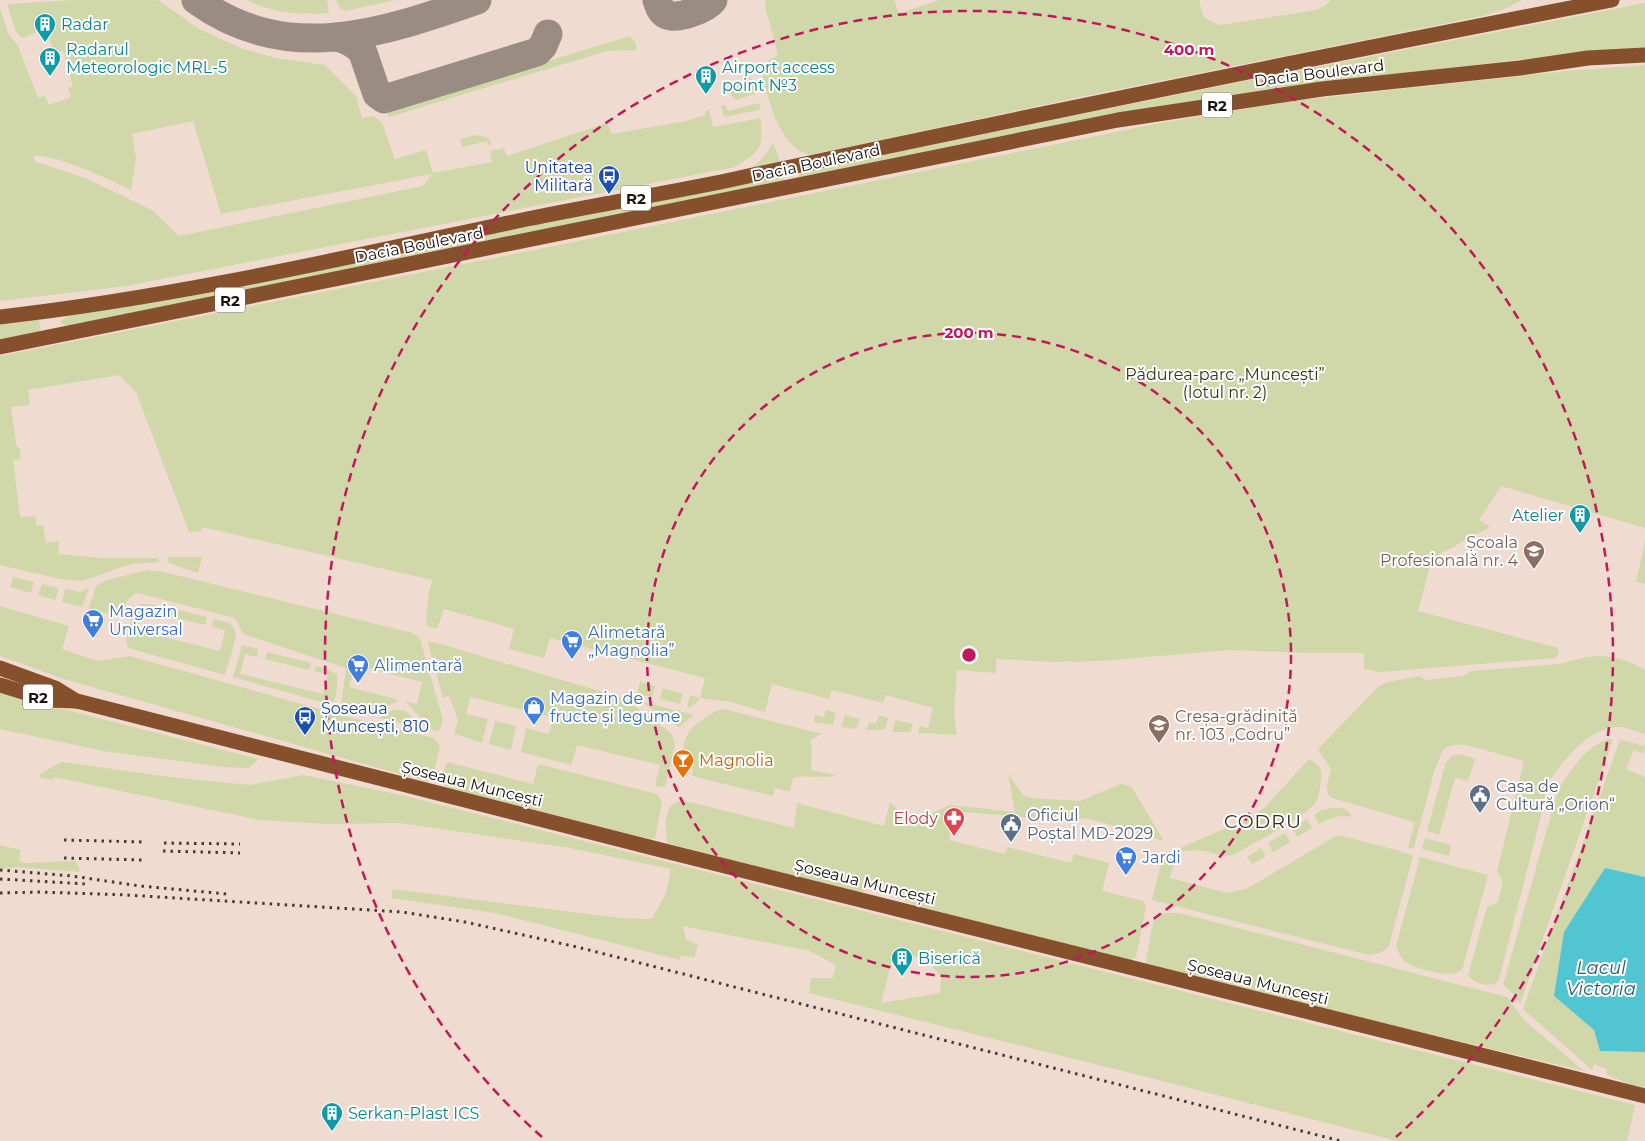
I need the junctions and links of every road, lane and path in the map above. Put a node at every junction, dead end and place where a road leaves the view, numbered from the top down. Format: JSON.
{"nodes":[{"id":1,"x":1612,"y":0,"type":"edge"},
{"id":2,"x":1645,"y":55,"type":"edge"},
{"id":3,"x":789,"y":167,"type":"junction"},
{"id":4,"x":793,"y":186,"type":"junction"},
{"id":5,"x":48,"y":312,"type":"junction"},
{"id":6,"x":0,"y":317,"type":"edge"},
{"id":7,"x":52,"y":336,"type":"junction"},
{"id":8,"x":0,"y":347,"type":"edge"},
{"id":9,"x":0,"y":668,"type":"edge"},
{"id":10,"x":0,"y":685,"type":"edge"},
{"id":11,"x":77,"y":702,"type":"junction"},
{"id":12,"x":1645,"y":1096,"type":"edge"}],
"edges":[{"from":1,"to":3,"type":"main road","name":"Dacia Boulevard","number":"R2"},
{"from":2,"to":4,"type":"main road","name":"Dacia Boulevard","number":"R2"},
{"from":3,"to":4,"type":"main road"},
{"from":3,"to":5,"type":"main road","name":"Dacia Boulevard","number":"R2"},
{"from":4,"to":7,"type":"main road","name":"Dacia Boulevard","number":"R2"},
{"from":5,"to":6,"type":"main road","name":"Dacia Boulevard","number":"R2"},
{"from":5,"to":7,"type":"main road"},
{"from":7,"to":8,"type":"main road","name":"Dacia Boulevard","number":"R2"},
{"from":9,"to":11,"type":"main road","name":"Șoseaua Muncești"},
{"from":10,"to":11,"type":"main road","name":"Șoseaua Muncești","number":"R2"},
{"from":11,"to":12,"type":"main road","name":"Șoseaua Muncești"}]}
